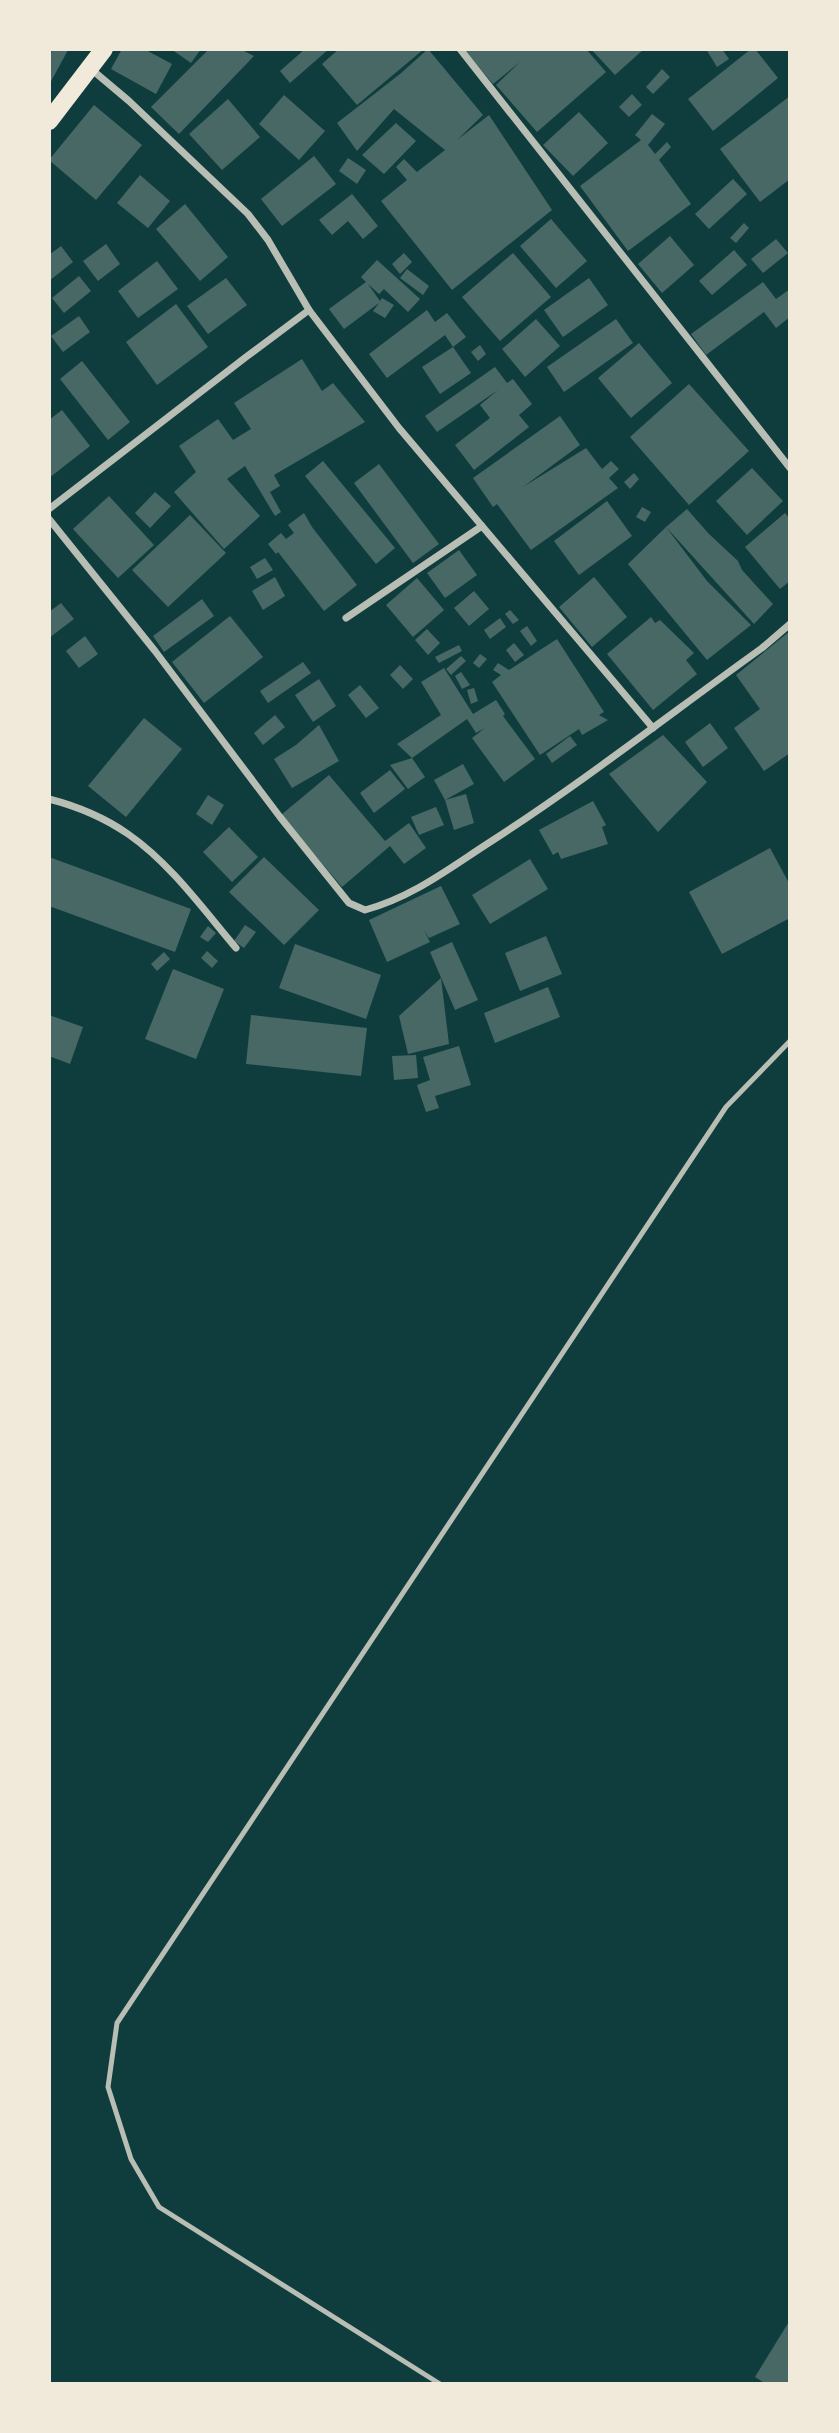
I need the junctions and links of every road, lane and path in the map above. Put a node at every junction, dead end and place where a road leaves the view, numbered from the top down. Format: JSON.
{"nodes":[{"id":1,"x":104,"y":49,"type":"edge"},
{"id":2,"x":460,"y":49,"type":"edge"},
{"id":3,"x":91,"y":69,"type":"junction"},
{"id":4,"x":49,"y":121,"type":"edge"},
{"id":5,"x":309,"y":310,"type":"junction"},
{"id":6,"x":790,"y":468,"type":"edge"},
{"id":7,"x":49,"y":509,"type":"edge"},
{"id":8,"x":49,"y":519,"type":"edge"},
{"id":9,"x":482,"y":526,"type":"junction"},
{"id":10,"x":346,"y":618,"type":"dead end"},
{"id":11,"x":790,"y":624,"type":"edge"},
{"id":12,"x":653,"y":728,"type":"junction"},
{"id":13,"x":49,"y":799,"type":"edge"},
{"id":14,"x":236,"y":948,"type":"dead end"},
{"id":15,"x":790,"y":1041,"type":"edge"},
{"id":16,"x":440,"y":2384,"type":"edge"}],
"edges":[{"from":1,"to":3,"type":"main road"},
{"from":2,"to":6,"type":"street"},
{"from":3,"to":4,"type":"main road"},
{"from":3,"to":5,"type":"street"},
{"from":5,"to":7,"type":"street"},
{"from":5,"to":9,"type":"street"},
{"from":8,"to":12,"type":"street"},
{"from":9,"to":10,"type":"street"},
{"from":9,"to":12,"type":"street"},
{"from":11,"to":12,"type":"street"},
{"from":13,"to":14,"type":"street"},
{"from":15,"to":16,"type":"lane"}]}
